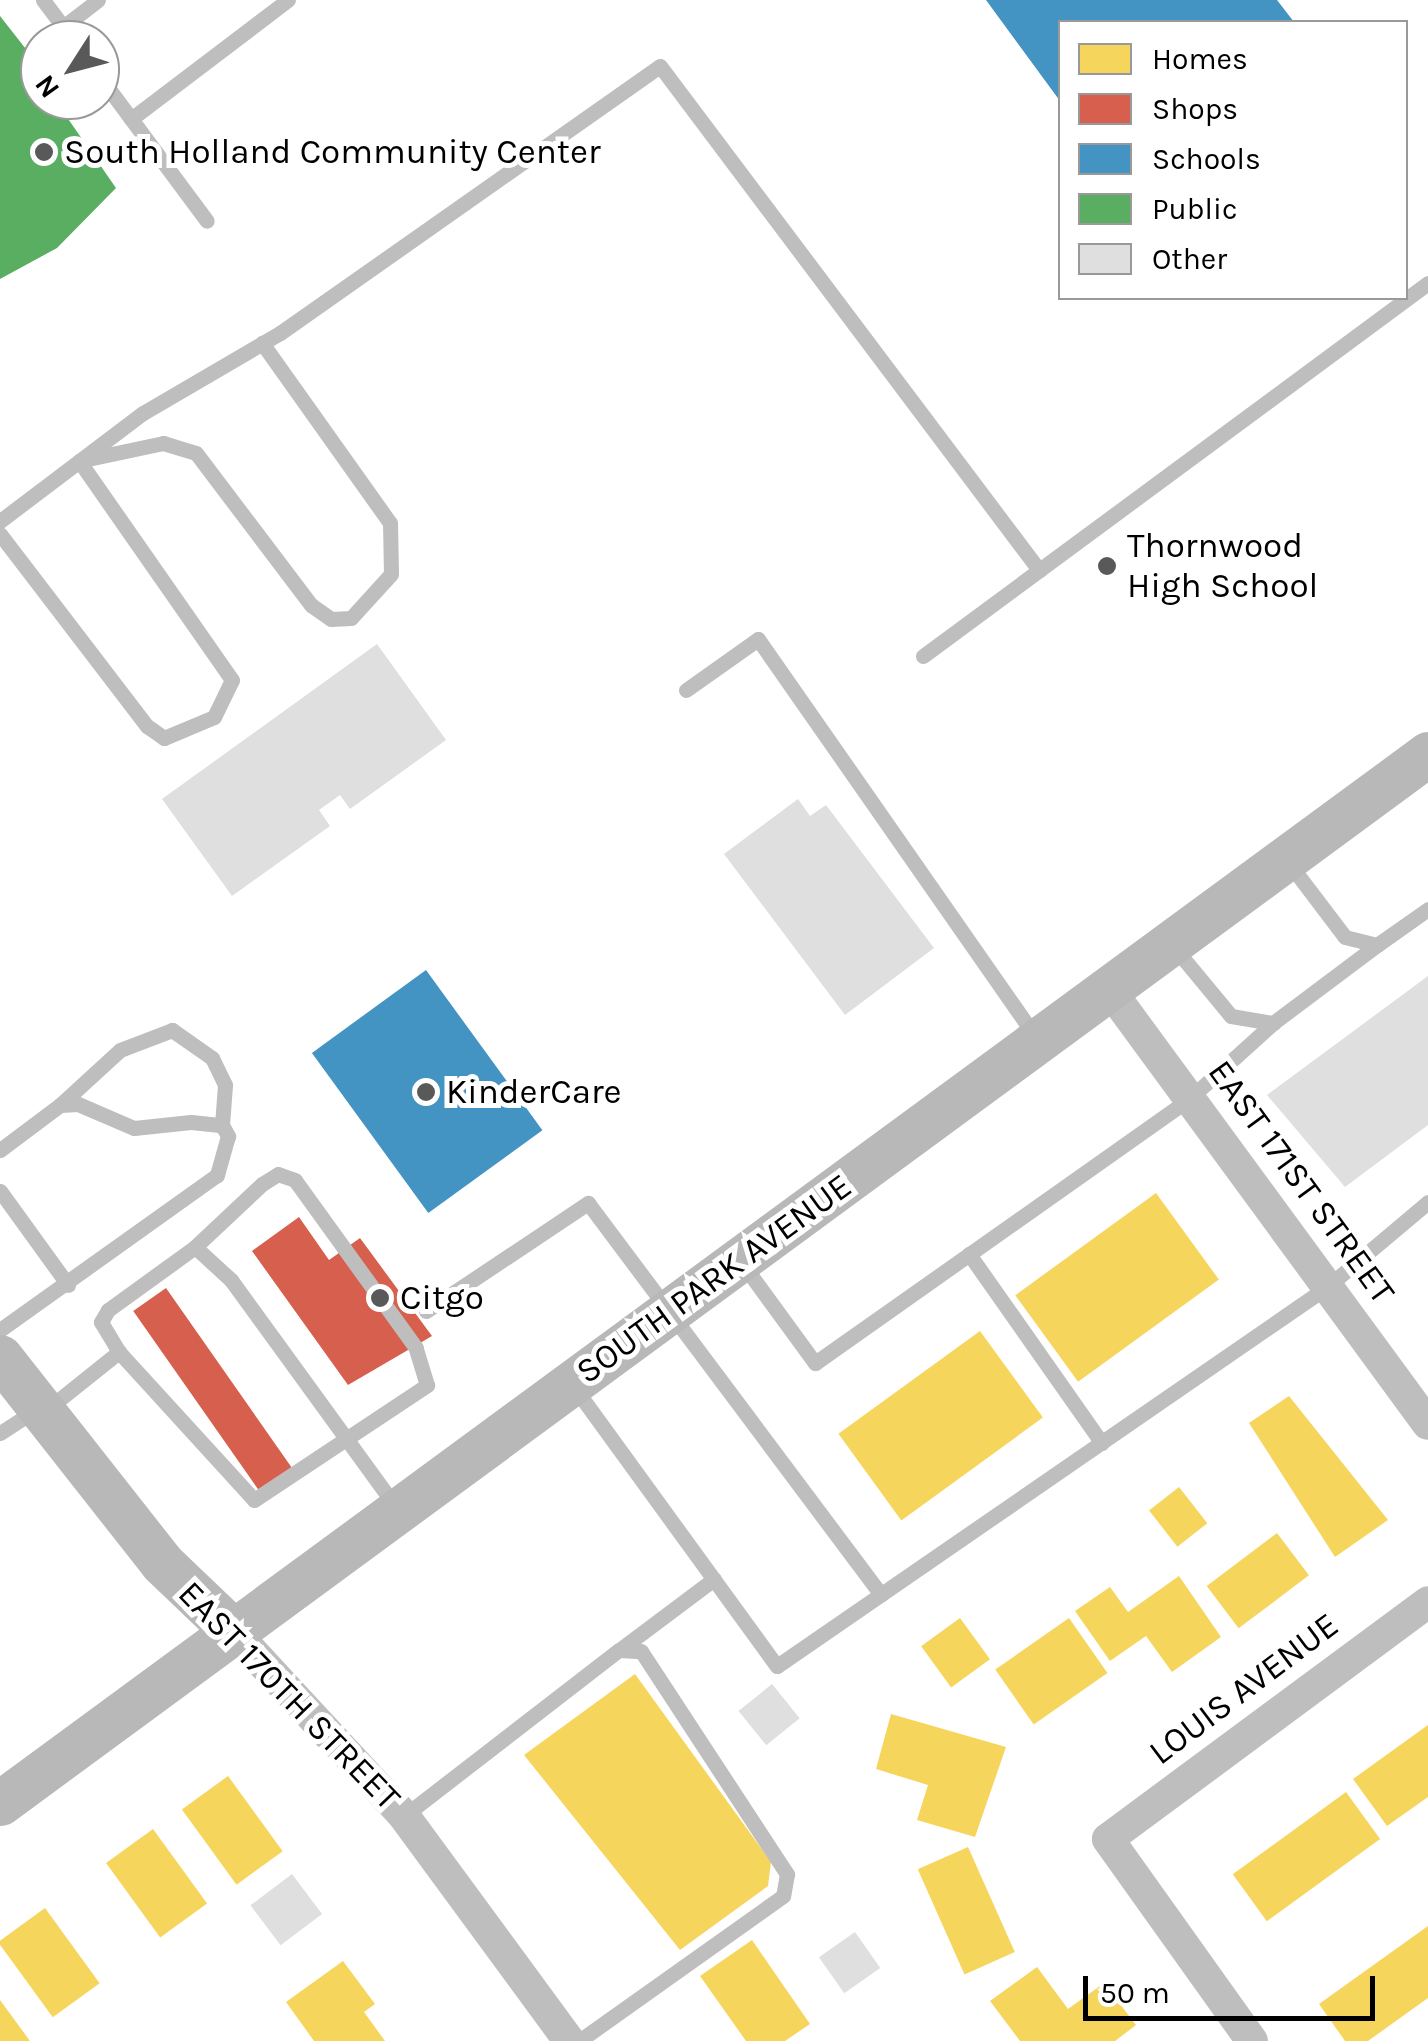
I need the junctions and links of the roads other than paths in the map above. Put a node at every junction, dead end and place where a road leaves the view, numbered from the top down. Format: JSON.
{"nodes":[{"id":1,"x":98,"y":0,"type":"edge"},
{"id":2,"x":288,"y":0,"type":"edge"},
{"id":3,"x":80,"y":20,"type":"edge"},
{"id":4,"x":120,"y":103,"type":"edge"},
{"id":5,"x":131,"y":118,"type":"junction"},
{"id":6,"x":207,"y":222,"type":"dead end"},
{"id":7,"x":1405,"y":300,"type":"edge"},
{"id":8,"x":262,"y":342,"type":"junction"},
{"id":9,"x":79,"y":461,"type":"junction"},
{"id":10,"x":0,"y":522,"type":"edge"},
{"id":11,"x":0,"y":534,"type":"edge"},
{"id":12,"x":1039,"y":570,"type":"junction"},
{"id":13,"x":923,"y":656,"type":"dead end"},
{"id":14,"x":686,"y":690,"type":"dead end"},
{"id":15,"x":1428,"y":754,"type":"edge"},
{"id":16,"x":1286,"y":858,"type":"junction"},
{"id":17,"x":1428,"y":910,"type":"edge"},
{"id":18,"x":1171,"y":943,"type":"junction"},
{"id":19,"x":1377,"y":945,"type":"junction"},
{"id":20,"x":1108,"y":988,"type":"junction"},
{"id":21,"x":1273,"y":1023,"type":"junction"},
{"id":22,"x":1038,"y":1040,"type":"junction"},
{"id":23,"x":1189,"y":1098,"type":"junction"},
{"id":24,"x":60,"y":1105,"type":"junction"},
{"id":25,"x":222,"y":1126,"type":"junction"},
{"id":26,"x":0,"y":1150,"type":"edge"},
{"id":27,"x":0,"y":1191,"type":"edge"},
{"id":28,"x":1428,"y":1202,"type":"edge"},
{"id":29,"x":196,"y":1247,"type":"junction"},
{"id":30,"x":970,"y":1254,"type":"junction"},
{"id":31,"x":740,"y":1259,"type":"junction"},
{"id":32,"x":68,"y":1285,"type":"junction"},
{"id":33,"x":1328,"y":1286,"type":"junction"},
{"id":34,"x":426,"y":1310,"type":"dead end"},
{"id":35,"x":670,"y":1311,"type":"junction"},
{"id":36,"x":0,"y":1330,"type":"edge"},
{"id":37,"x":119,"y":1352,"type":"junction"},
{"id":38,"x":0,"y":1357,"type":"edge"},
{"id":39,"x":572,"y":1383,"type":"junction"},
{"id":40,"x":39,"y":1412,"type":"junction"},
{"id":41,"x":1428,"y":1424,"type":"edge"},
{"id":42,"x":0,"y":1433,"type":"edge"},
{"id":43,"x":350,"y":1441,"type":"junction"},
{"id":44,"x":1102,"y":1443,"type":"junction"},
{"id":45,"x":399,"y":1510,"type":"junction"},
{"id":46,"x":714,"y":1579,"type":"junction"},
{"id":47,"x":881,"y":1595,"type":"junction"},
{"id":48,"x":1428,"y":1602,"type":"edge"},
{"id":49,"x":232,"y":1630,"type":"junction"},
{"id":50,"x":619,"y":1650,"type":"junction"},
{"id":51,"x":0,"y":1803,"type":"edge"},
{"id":52,"x":404,"y":1816,"type":"junction"},
{"id":53,"x":569,"y":2041,"type":"edge"},
{"id":54,"x":579,"y":2041,"type":"edge"},
{"id":55,"x":1252,"y":2041,"type":"edge"}],
"edges":[{"from":1,"to":3,"type":"lane"},
{"from":2,"to":5,"type":"lane"},
{"from":4,"to":5,"type":"lane"},
{"from":5,"to":6,"type":"lane"},
{"from":7,"to":12,"type":"lane"},
{"from":8,"to":9,"type":"lane"},
{"from":8,"to":9,"type":"lane"},
{"from":8,"to":12,"type":"lane"},
{"from":9,"to":10,"type":"lane"},
{"from":9,"to":11,"type":"lane"},
{"from":12,"to":13,"type":"lane"},
{"from":14,"to":22,"type":"lane"},
{"from":15,"to":16,"type":"street","name":"SOUTH PARK AVENUE"},
{"from":16,"to":18,"type":"street","name":"SOUTH PARK AVENUE"},
{"from":16,"to":19,"type":"lane"},
{"from":17,"to":19,"type":"lane"},
{"from":18,"to":20,"type":"street","name":"SOUTH PARK AVENUE"},
{"from":18,"to":21,"type":"lane"},
{"from":19,"to":21,"type":"lane"},
{"from":20,"to":22,"type":"street","name":"SOUTH PARK AVENUE"},
{"from":20,"to":23,"type":"street","name":"EAST 171ST STREET"},
{"from":21,"to":23,"type":"lane"},
{"from":22,"to":31,"type":"street","name":"SOUTH PARK AVENUE"},
{"from":23,"to":30,"type":"lane"},
{"from":23,"to":33,"type":"street","name":"EAST 171ST STREET"},
{"from":24,"to":25,"type":"lane"},
{"from":24,"to":25,"type":"lane"},
{"from":24,"to":26,"type":"lane"},
{"from":25,"to":32,"type":"lane"},
{"from":27,"to":32,"type":"lane"},
{"from":28,"to":33,"type":"lane"},
{"from":29,"to":37,"type":"lane"},
{"from":29,"to":43,"type":"lane"},
{"from":29,"to":43,"type":"lane"},
{"from":30,"to":31,"type":"lane"},
{"from":30,"to":44,"type":"lane"},
{"from":31,"to":35,"type":"street","name":"SOUTH PARK AVENUE"},
{"from":32,"to":36,"type":"lane"},
{"from":33,"to":41,"type":"street","name":"EAST 171ST STREET"},
{"from":33,"to":44,"type":"lane"},
{"from":34,"to":35,"type":"lane"},
{"from":35,"to":39,"type":"street","name":"SOUTH PARK AVENUE"},
{"from":35,"to":47,"type":"lane"},
{"from":37,"to":40,"type":"lane"},
{"from":37,"to":43,"type":"lane"},
{"from":38,"to":40,"type":"street","name":"EAST 170TH STREET"},
{"from":39,"to":45,"type":"street","name":"SOUTH PARK AVENUE"},
{"from":39,"to":46,"type":"lane"},
{"from":40,"to":42,"type":"lane"},
{"from":40,"to":49,"type":"street","name":"EAST 170TH STREET"},
{"from":43,"to":45,"type":"lane"},
{"from":44,"to":47,"type":"lane"},
{"from":45,"to":49,"type":"street","name":"SOUTH PARK AVENUE"},
{"from":46,"to":47,"type":"lane"},
{"from":46,"to":50,"type":"lane"},
{"from":48,"to":55,"type":"street","name":"LOUIS AVENUE"},
{"from":49,"to":51,"type":"street","name":"SOUTH PARK AVENUE"},
{"from":49,"to":52,"type":"street","name":"EAST 170TH STREET"},
{"from":50,"to":52,"type":"lane"},
{"from":50,"to":54,"type":"lane"},
{"from":52,"to":53,"type":"street","name":"EAST 170TH STREET"}]}
